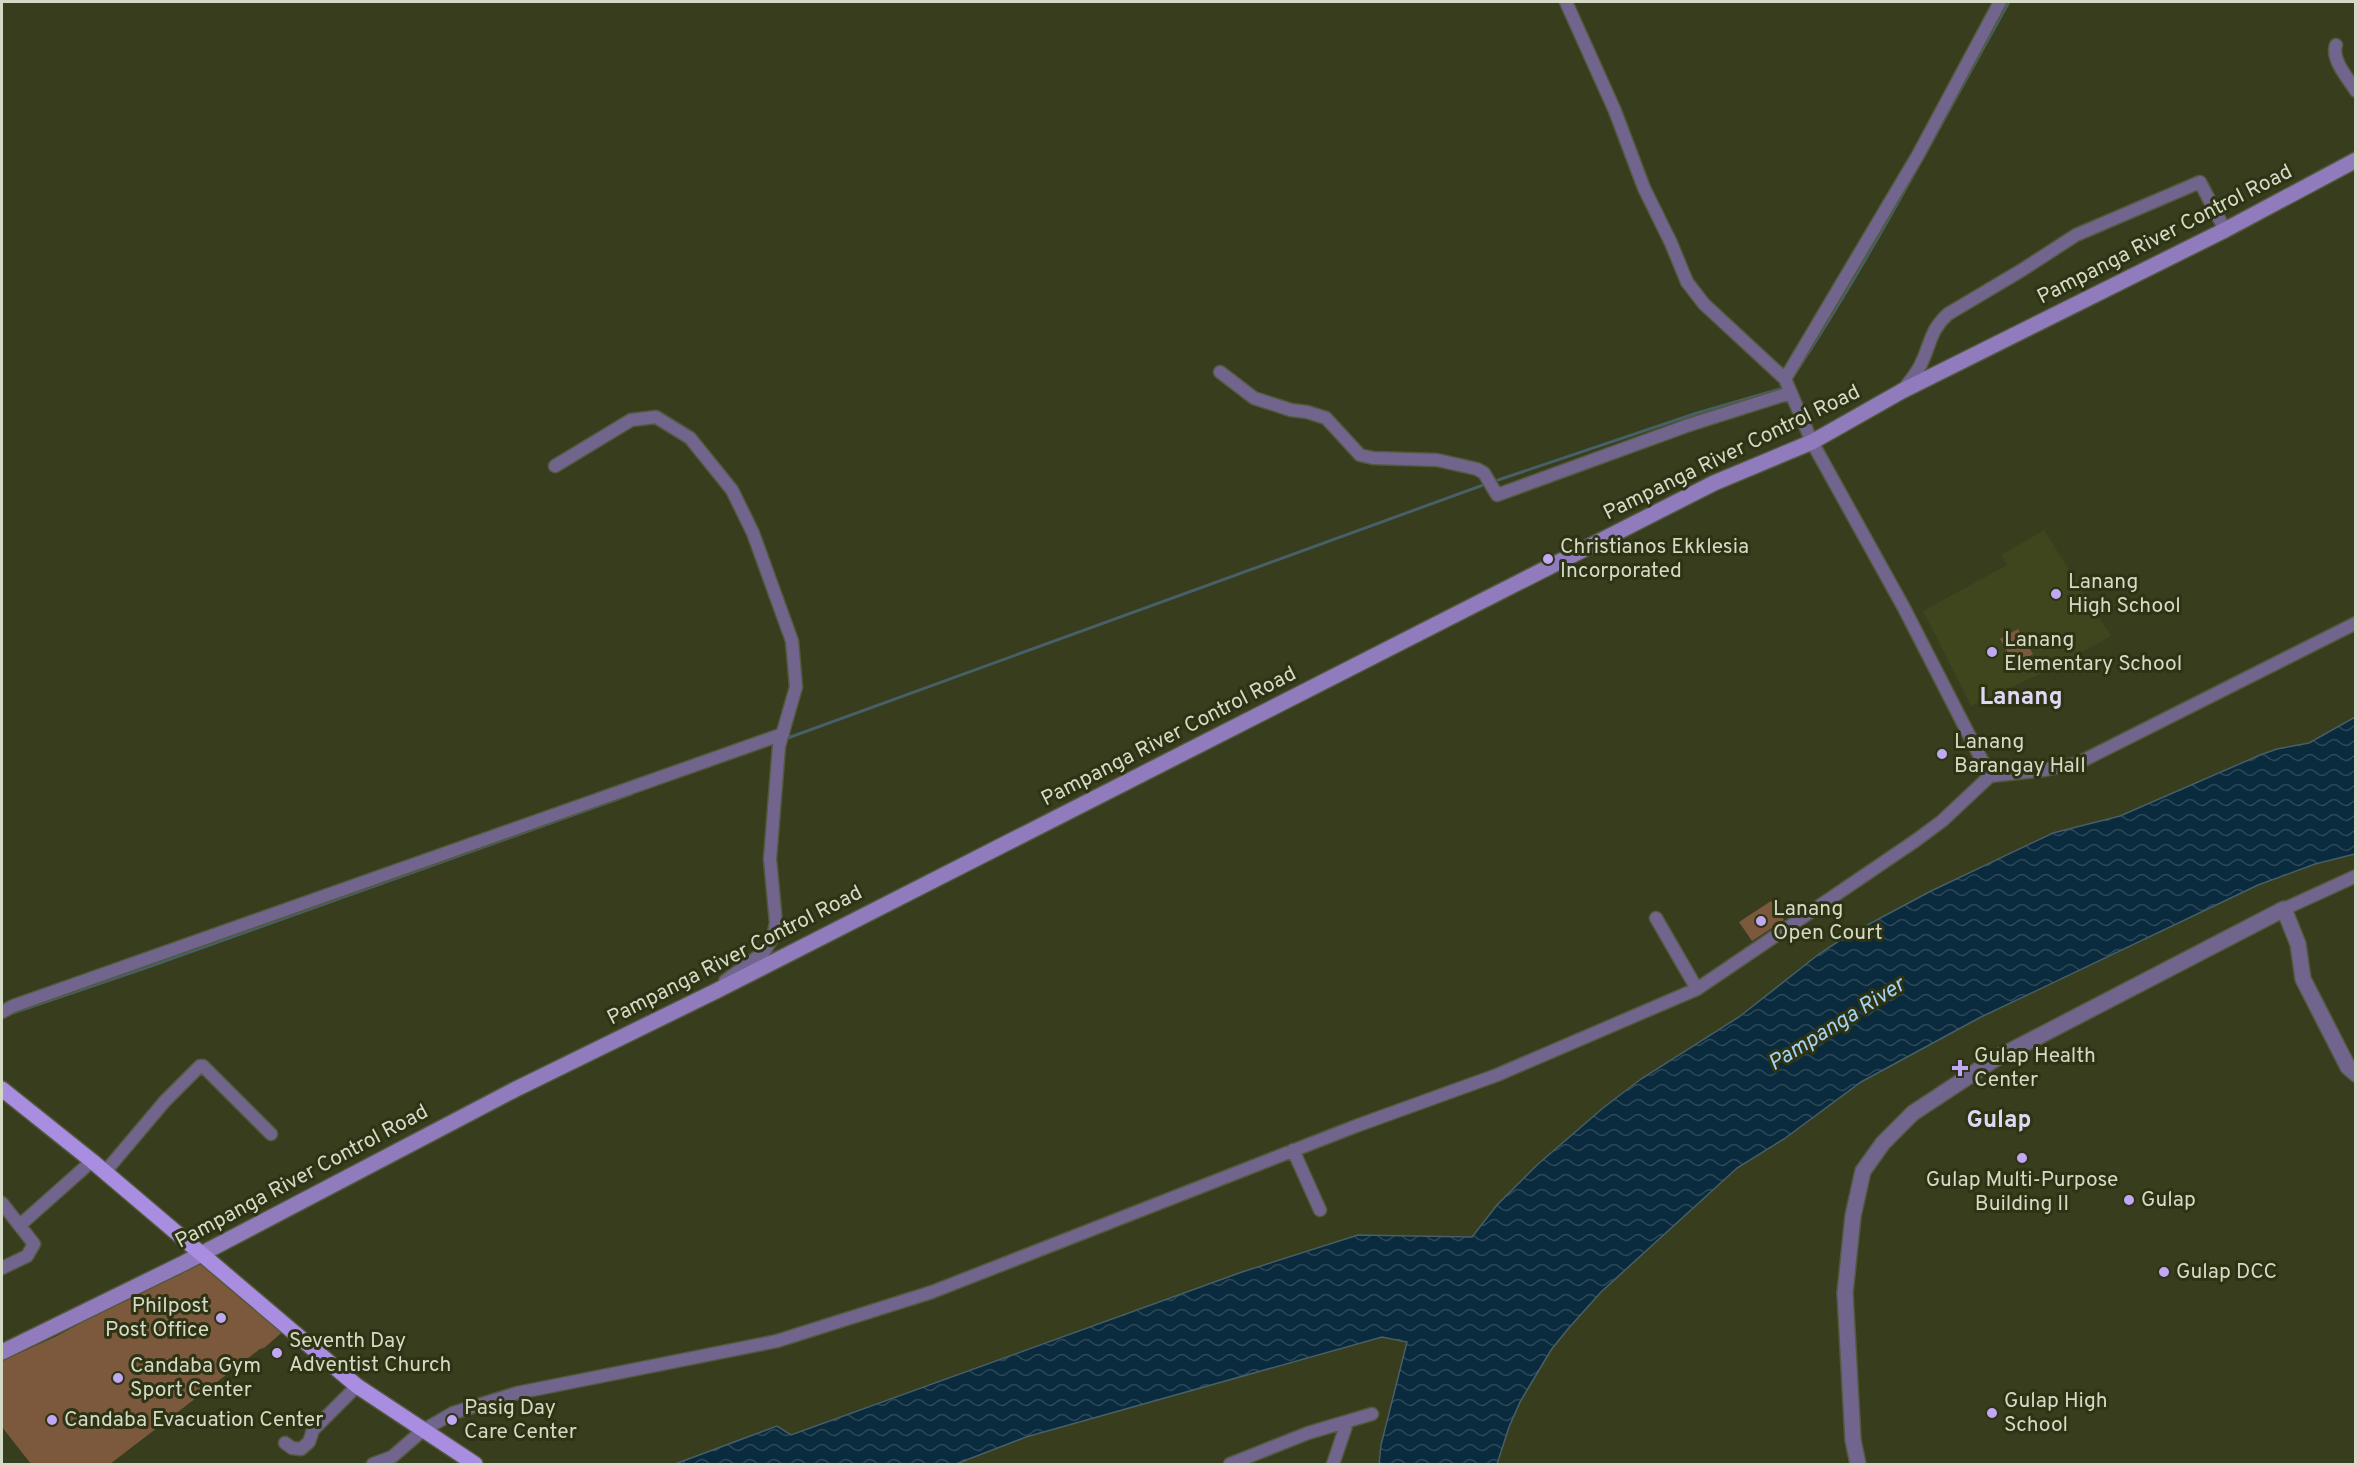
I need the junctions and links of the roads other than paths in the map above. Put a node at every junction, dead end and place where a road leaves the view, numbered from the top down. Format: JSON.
{"nodes":[{"id":1,"x":1566,"y":2,"type":"edge"},
{"id":2,"x":2000,"y":2,"type":"edge"},
{"id":3,"x":2336,"y":45,"type":"dead end"},
{"id":4,"x":2355,"y":91,"type":"edge"},
{"id":5,"x":2355,"y":160,"type":"edge"},
{"id":6,"x":2225,"y":230,"type":"junction"},
{"id":7,"x":1220,"y":372,"type":"dead end"},
{"id":8,"x":1785,"y":379,"type":"junction"},
{"id":9,"x":1902,"y":391,"type":"junction"},
{"id":10,"x":1790,"y":393,"type":"junction"},
{"id":11,"x":1812,"y":442,"type":"junction"},
{"id":12,"x":555,"y":466,"type":"dead end"},
{"id":13,"x":2355,"y":623,"type":"edge"},
{"id":14,"x":782,"y":739,"type":"junction"},
{"id":15,"x":1990,"y":776,"type":"junction"},
{"id":16,"x":2355,"y":876,"type":"edge"},
{"id":17,"x":2284,"y":909,"type":"junction"},
{"id":18,"x":1656,"y":918,"type":"dead end"},
{"id":19,"x":1697,"y":989,"type":"junction"},
{"id":20,"x":716,"y":991,"type":"junction"},
{"id":21,"x":2,"y":1012,"type":"edge"},
{"id":22,"x":2355,"y":1074,"type":"edge"},
{"id":23,"x":2,"y":1089,"type":"edge"},
{"id":24,"x":271,"y":1134,"type":"dead end"},
{"id":25,"x":1293,"y":1150,"type":"junction"},
{"id":26,"x":92,"y":1161,"type":"junction"},
{"id":27,"x":105,"y":1172,"type":"junction"},
{"id":28,"x":2,"y":1203,"type":"edge"},
{"id":29,"x":1320,"y":1210,"type":"dead end"},
{"id":30,"x":20,"y":1225,"type":"junction"},
{"id":31,"x":201,"y":1255,"type":"junction"},
{"id":32,"x":2,"y":1268,"type":"edge"},
{"id":33,"x":2,"y":1352,"type":"edge"},
{"id":34,"x":357,"y":1386,"type":"junction"},
{"id":35,"x":1372,"y":1414,"type":"dead end"},
{"id":36,"x":1347,"y":1423,"type":"junction"},
{"id":37,"x":422,"y":1431,"type":"junction"},
{"id":38,"x":285,"y":1443,"type":"dead end"},
{"id":39,"x":373,"y":1464,"type":"edge"},
{"id":40,"x":475,"y":1464,"type":"edge"},
{"id":41,"x":1230,"y":1464,"type":"edge"},
{"id":42,"x":1333,"y":1464,"type":"edge"},
{"id":43,"x":1858,"y":1464,"type":"edge"}],
"edges":[{"from":1,"to":8,"type":"street"},
{"from":2,"to":8,"type":"street"},
{"from":3,"to":4,"type":"street"},
{"from":5,"to":6,"type":"main road","name":"Pampanga River Control Road"},
{"from":6,"to":9,"type":"main road","name":"Pampanga River Control Road"},
{"from":6,"to":9,"type":"street"},
{"from":7,"to":10,"type":"street"},
{"from":8,"to":10,"type":"street"},
{"from":9,"to":11,"type":"main road","name":"Pampanga River Control Road"},
{"from":10,"to":11,"type":"street"},
{"from":11,"to":15,"type":"street"},
{"from":11,"to":20,"type":"main road","name":"Pampanga River Control Road"},
{"from":12,"to":14,"type":"street"},
{"from":13,"to":15,"type":"street"},
{"from":14,"to":20,"type":"street"},
{"from":14,"to":21,"type":"street"},
{"from":15,"to":19,"type":"street"},
{"from":16,"to":17,"type":"street"},
{"from":17,"to":22,"type":"street"},
{"from":17,"to":43,"type":"street"},
{"from":18,"to":19,"type":"street"},
{"from":19,"to":25,"type":"street"},
{"from":20,"to":31,"type":"main road","name":"Pampanga River Control Road"},
{"from":23,"to":26,"type":"main road"},
{"from":24,"to":27,"type":"street"},
{"from":25,"to":29,"type":"street"},
{"from":25,"to":37,"type":"street"},
{"from":26,"to":27,"type":"main road"},
{"from":26,"to":30,"type":"street"},
{"from":27,"to":31,"type":"main road"},
{"from":28,"to":30,"type":"street"},
{"from":30,"to":32,"type":"street"},
{"from":31,"to":33,"type":"main road","name":"Pampanga River Control Road"},
{"from":31,"to":34,"type":"main road"},
{"from":34,"to":37,"type":"main road"},
{"from":34,"to":38,"type":"street"},
{"from":35,"to":36,"type":"street"},
{"from":36,"to":41,"type":"street"},
{"from":36,"to":42,"type":"street"},
{"from":37,"to":39,"type":"street"},
{"from":37,"to":40,"type":"main road"}]}
